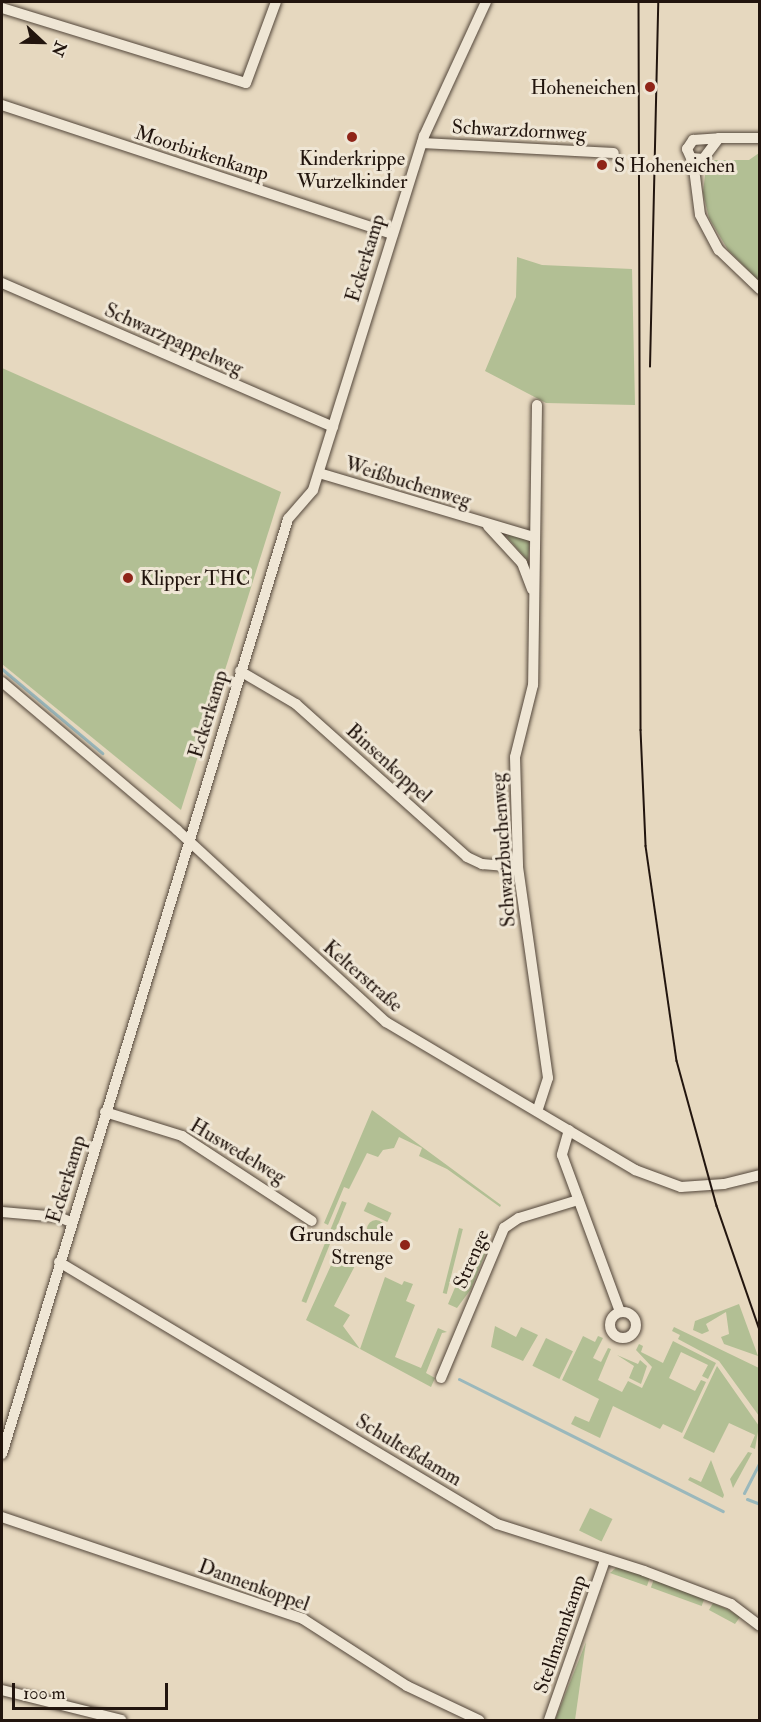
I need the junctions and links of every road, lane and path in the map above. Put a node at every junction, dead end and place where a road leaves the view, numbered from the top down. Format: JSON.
{"nodes":[{"id":1,"x":276,"y":2,"type":"edge"},
{"id":2,"x":486,"y":2,"type":"edge"},
{"id":3,"x":2,"y":8,"type":"edge"},
{"id":4,"x":2,"y":105,"type":"edge"},
{"id":5,"x":719,"y":138,"type":"junction"},
{"id":6,"x":759,"y":138,"type":"edge"},
{"id":7,"x":422,"y":143,"type":"junction"},
{"id":8,"x":614,"y":153,"type":"dead end"},
{"id":9,"x":693,"y":161,"type":"junction"},
{"id":10,"x":391,"y":234,"type":"junction"},
{"id":11,"x":2,"y":283,"type":"edge"},
{"id":12,"x":759,"y":289,"type":"edge"},
{"id":13,"x":537,"y":405,"type":"dead end"},
{"id":14,"x":333,"y":427,"type":"junction"},
{"id":15,"x":319,"y":473,"type":"junction"},
{"id":16,"x":486,"y":524,"type":"junction"},
{"id":17,"x":534,"y":537,"type":"junction"},
{"id":18,"x":534,"y":596,"type":"junction"},
{"id":19,"x":240,"y":671,"type":"junction"},
{"id":20,"x":3,"y":686,"type":"edge"},
{"id":21,"x":187,"y":841,"type":"junction"},
{"id":22,"x":518,"y":867,"type":"junction"},
{"id":23,"x":537,"y":1111,"type":"junction"},
{"id":24,"x":105,"y":1112,"type":"junction"},
{"id":25,"x":569,"y":1130,"type":"junction"},
{"id":26,"x":759,"y":1175,"type":"edge"},
{"id":27,"x":578,"y":1200,"type":"junction"},
{"id":28,"x":2,"y":1212,"type":"edge"},
{"id":29,"x":312,"y":1221,"type":"dead end"},
{"id":30,"x":71,"y":1222,"type":"junction"},
{"id":31,"x":59,"y":1262,"type":"junction"},
{"id":32,"x":620,"y":1312,"type":"dead end"},
{"id":33,"x":441,"y":1378,"type":"dead end"},
{"id":34,"x":2,"y":1454,"type":"edge"},
{"id":35,"x":2,"y":1517,"type":"edge"},
{"id":36,"x":605,"y":1560,"type":"junction"},
{"id":37,"x":759,"y":1626,"type":"edge"},
{"id":38,"x":2,"y":1690,"type":"edge"},
{"id":39,"x":121,"y":1720,"type":"edge"},
{"id":40,"x":479,"y":1720,"type":"edge"},
{"id":41,"x":549,"y":1720,"type":"edge"}],
"edges":[{"from":1,"to":3,"type":"street"},
{"from":2,"to":7,"type":"street","name":"Eckerkamp"},
{"from":4,"to":10,"type":"street","name":"Moorbirkenkamp"},
{"from":5,"to":6,"type":"street"},
{"from":5,"to":9,"type":"street"},
{"from":5,"to":9,"type":"street"},
{"from":7,"to":8,"type":"street","name":"Schwarzdornweg"},
{"from":7,"to":10,"type":"street","name":"Eckerkamp"},
{"from":9,"to":12,"type":"street"},
{"from":10,"to":14,"type":"street","name":"Eckerkamp"},
{"from":11,"to":14,"type":"street","name":"Schwarzpappelweg"},
{"from":13,"to":17,"type":"street","name":"Schwarzbuchenweg"},
{"from":14,"to":15,"type":"street","name":"Eckerkamp"},
{"from":15,"to":16,"type":"street","name":"Weißbuchenweg"},
{"from":15,"to":19,"type":"street","name":"Eckerkamp"},
{"from":16,"to":17,"type":"street","name":"Weißbuchenweg"},
{"from":16,"to":18,"type":"street","name":"Weißbuchenweg"},
{"from":17,"to":18,"type":"street","name":"Schwarzbuchenweg"},
{"from":18,"to":22,"type":"street","name":"Schwarzbuchenweg"},
{"from":19,"to":21,"type":"street","name":"Eckerkamp"},
{"from":19,"to":22,"type":"street","name":"Binsenkoppel"},
{"from":20,"to":21,"type":"street","name":"Kelterstraße"},
{"from":21,"to":23,"type":"street","name":"Kelterstraße"},
{"from":21,"to":24,"type":"street","name":"Eckerkamp"},
{"from":22,"to":23,"type":"street","name":"Schwarzbuchenweg"},
{"from":23,"to":25,"type":"street","name":"Kelterstraße"},
{"from":24,"to":29,"type":"street","name":"Huswedelweg"},
{"from":24,"to":30,"type":"street","name":"Eckerkamp"},
{"from":25,"to":26,"type":"street","name":"Kelterstraße"},
{"from":25,"to":27,"type":"street"},
{"from":27,"to":32,"type":"street"},
{"from":27,"to":33,"type":"street","name":"Strenge"},
{"from":28,"to":30,"type":"street"},
{"from":30,"to":31,"type":"street","name":"Eckerkamp"},
{"from":31,"to":34,"type":"street","name":"Eckerkamp"},
{"from":31,"to":36,"type":"street","name":"Schulteßdamm"},
{"from":35,"to":40,"type":"street","name":"Dannenkoppel"},
{"from":36,"to":37,"type":"street","name":"Schulteßdamm"},
{"from":36,"to":41,"type":"street","name":"Stellmannkamp"},
{"from":38,"to":39,"type":"street"}]}
